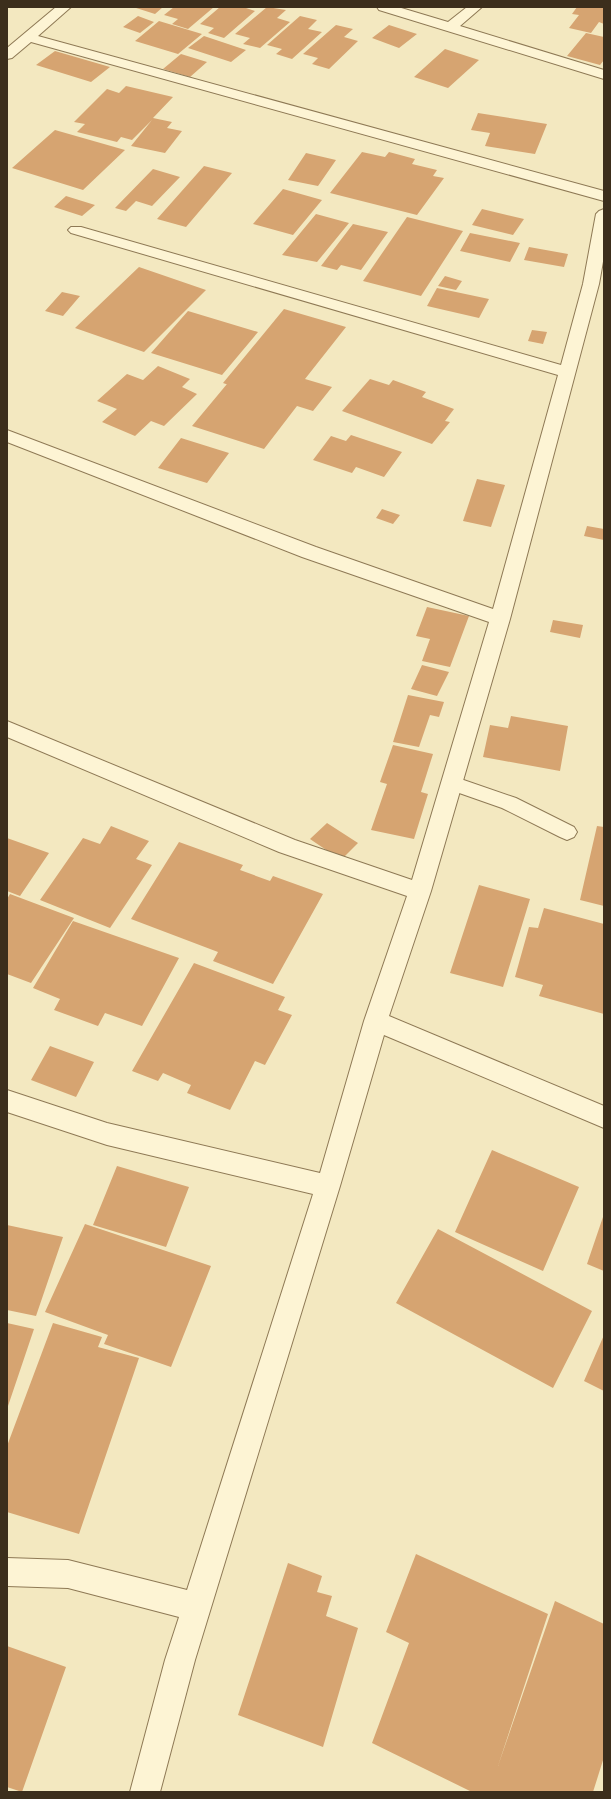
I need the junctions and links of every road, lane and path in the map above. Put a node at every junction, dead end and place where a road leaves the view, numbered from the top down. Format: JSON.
{"nodes":[{"id":1,"x":64,"y":7,"type":"edge"},
{"id":2,"x":384,"y":7,"type":"edge"},
{"id":3,"x":475,"y":7,"type":"edge"},
{"id":4,"x":450,"y":27,"type":"junction"},
{"id":5,"x":28,"y":36,"type":"junction"},
{"id":6,"x":7,"y":55,"type":"edge"},
{"id":7,"x":604,"y":75,"type":"edge"},
{"id":8,"x":604,"y":196,"type":"edge"},
{"id":9,"x":604,"y":214,"type":"edge"},
{"id":10,"x":76,"y":230,"type":"dead end"},
{"id":11,"x":566,"y":372,"type":"junction"},
{"id":12,"x":7,"y":436,"type":"edge"},
{"id":13,"x":500,"y":619,"type":"junction"},
{"id":14,"x":7,"y":729,"type":"edge"},
{"id":15,"x":452,"y":783,"type":"junction"},
{"id":16,"x":567,"y":832,"type":"dead end"},
{"id":17,"x":420,"y":891,"type":"junction"},
{"id":18,"x":376,"y":1021,"type":"junction"},
{"id":19,"x":7,"y":1101,"type":"edge"},
{"id":20,"x":604,"y":1117,"type":"edge"},
{"id":21,"x":328,"y":1186,"type":"junction"},
{"id":22,"x":7,"y":1572,"type":"edge"},
{"id":23,"x":197,"y":1607,"type":"junction"},
{"id":24,"x":145,"y":1792,"type":"edge"}],
"edges":[{"from":1,"to":5,"type":"street"},
{"from":2,"to":4,"type":"street"},
{"from":3,"to":4,"type":"street"},
{"from":4,"to":7,"type":"street"},
{"from":5,"to":6,"type":"street"},
{"from":5,"to":8,"type":"street"},
{"from":9,"to":11,"type":"street"},
{"from":10,"to":11,"type":"street"},
{"from":11,"to":13,"type":"street"},
{"from":12,"to":13,"type":"street"},
{"from":13,"to":15,"type":"street"},
{"from":14,"to":17,"type":"street"},
{"from":15,"to":16,"type":"lane"},
{"from":15,"to":17,"type":"street"},
{"from":17,"to":18,"type":"street"},
{"from":18,"to":20,"type":"street"},
{"from":18,"to":21,"type":"street"},
{"from":19,"to":21,"type":"street"},
{"from":21,"to":23,"type":"street"},
{"from":22,"to":23,"type":"street"},
{"from":23,"to":24,"type":"street"}]}
